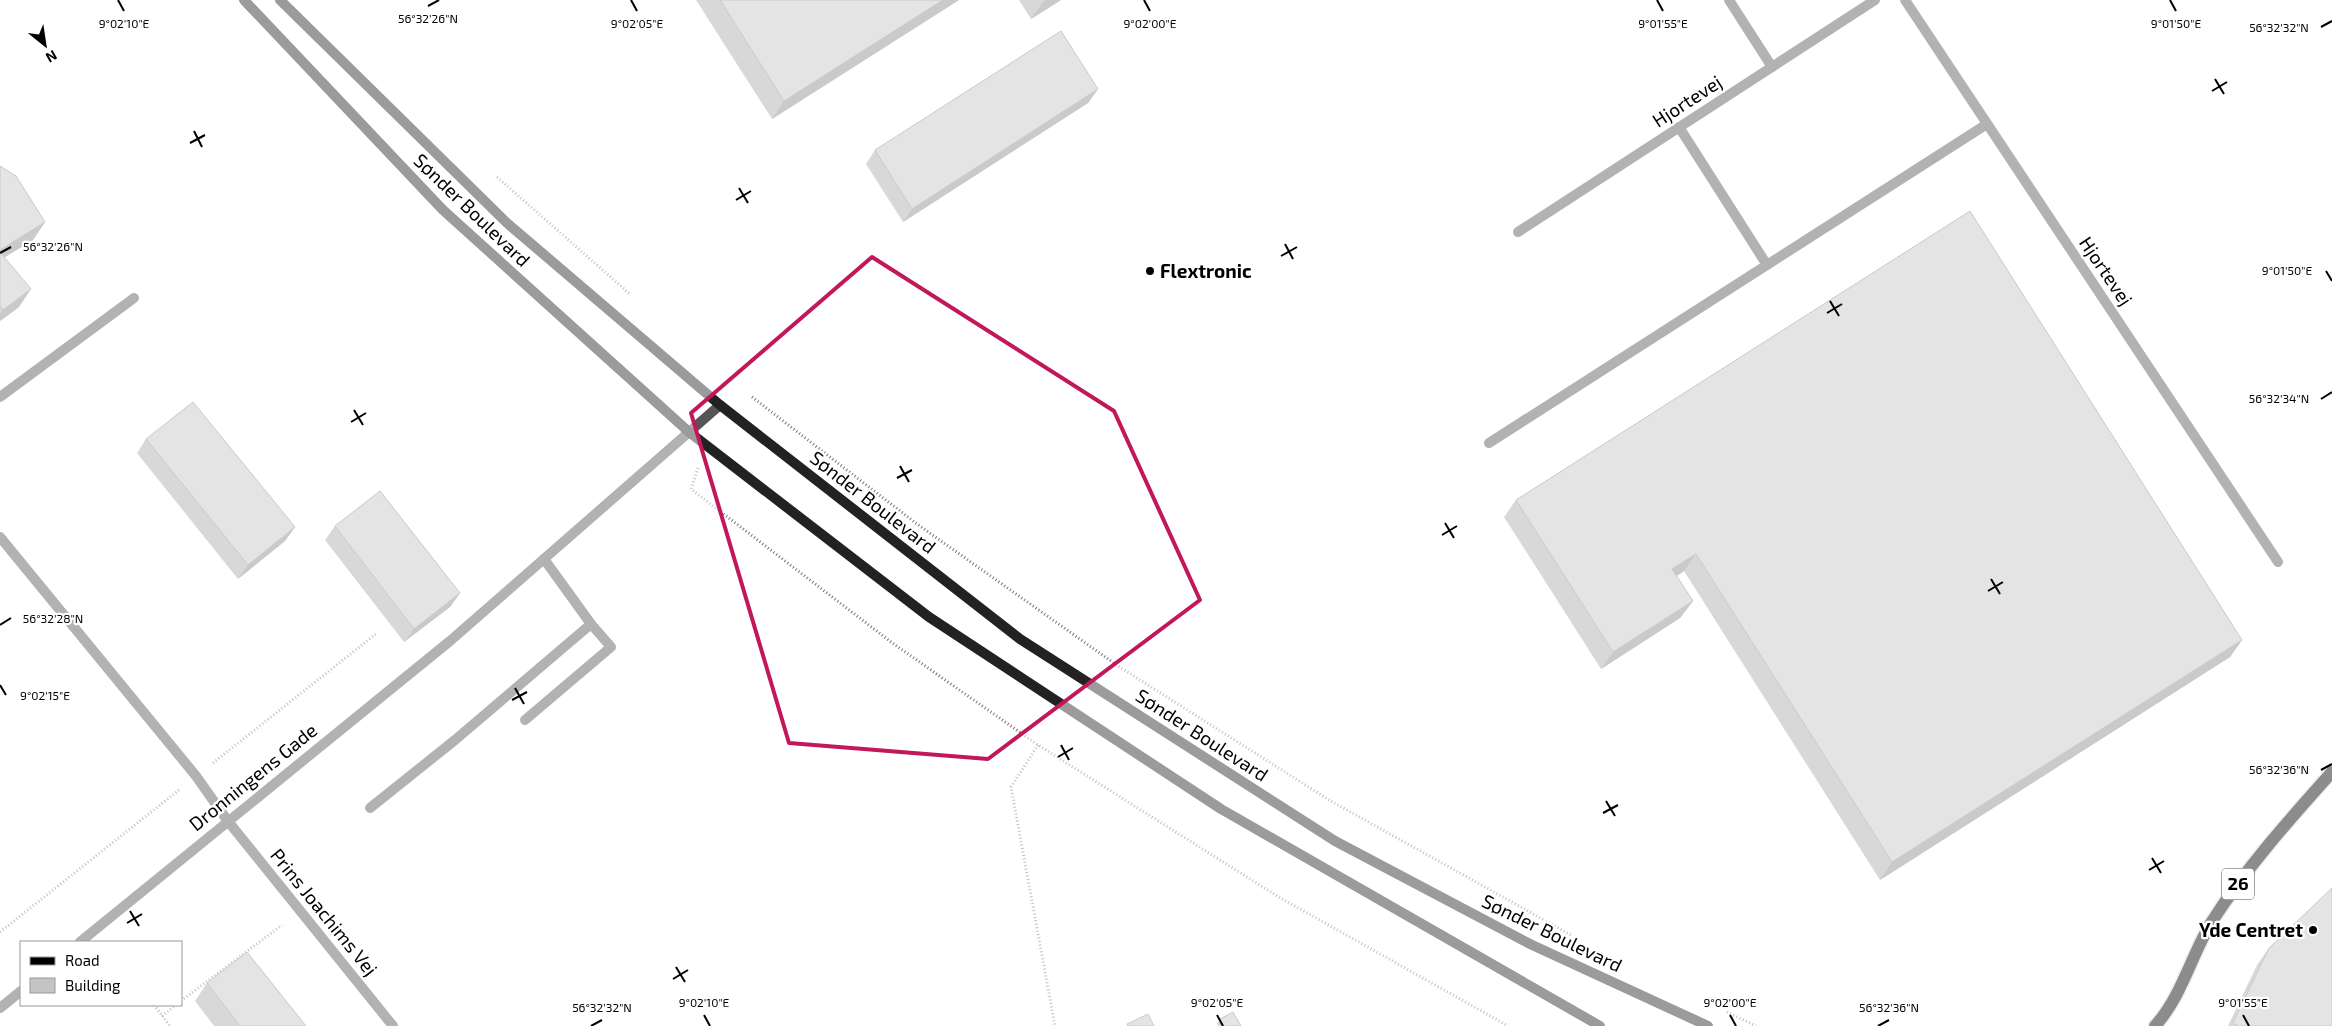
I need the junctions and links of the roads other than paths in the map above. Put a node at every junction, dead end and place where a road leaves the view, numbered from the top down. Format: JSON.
{"nodes":[{"id":1,"x":244,"y":0,"type":"edge"},
{"id":2,"x":280,"y":0,"type":"edge"},
{"id":3,"x":1729,"y":0,"type":"edge"},
{"id":4,"x":1875,"y":0,"type":"edge"},
{"id":5,"x":1905,"y":0,"type":"edge"},
{"id":6,"x":1772,"y":67,"type":"junction"},
{"id":7,"x":1987,"y":124,"type":"junction"},
{"id":8,"x":1679,"y":127,"type":"junction"},
{"id":9,"x":1518,"y":232,"type":"dead end"},
{"id":10,"x":1767,"y":265,"type":"junction"},
{"id":11,"x":134,"y":298,"type":"dead end"},
{"id":12,"x":0,"y":397,"type":"edge"},
{"id":13,"x":720,"y":405,"type":"junction"},
{"id":14,"x":689,"y":432,"type":"junction"},
{"id":15,"x":1489,"y":443,"type":"dead end"},
{"id":16,"x":0,"y":537,"type":"edge"},
{"id":17,"x":544,"y":559,"type":"junction"},
{"id":18,"x":2278,"y":562,"type":"dead end"},
{"id":19,"x":591,"y":624,"type":"junction"},
{"id":20,"x":525,"y":720,"type":"dead end"},
{"id":21,"x":2332,"y":772,"type":"edge"},
{"id":22,"x":370,"y":808,"type":"dead end"},
{"id":23,"x":227,"y":820,"type":"junction"},
{"id":24,"x":81,"y":941,"type":"edge"},
{"id":25,"x":20,"y":992,"type":"edge"},
{"id":26,"x":0,"y":1008,"type":"edge"},
{"id":27,"x":2167,"y":1012,"type":"junction"},
{"id":28,"x":393,"y":1026,"type":"edge"},
{"id":29,"x":1600,"y":1026,"type":"edge"},
{"id":30,"x":1708,"y":1026,"type":"edge"},
{"id":31,"x":2155,"y":1026,"type":"edge"},
{"id":32,"x":2168,"y":1026,"type":"edge"}],
"edges":[{"from":1,"to":14,"type":"main road","name":"Sønder Boulevard"},
{"from":2,"to":13,"type":"main road","name":"Sønder Boulevard"},
{"from":3,"to":6,"type":"street"},
{"from":4,"to":6,"type":"street","name":"Hjortevej"},
{"from":5,"to":7,"type":"street","name":"Hjortevej"},
{"from":6,"to":8,"type":"street","name":"Hjortevej"},
{"from":7,"to":10,"type":"street"},
{"from":7,"to":18,"type":"street","name":"Hjortevej"},
{"from":8,"to":9,"type":"street","name":"Hjortevej"},
{"from":8,"to":10,"type":"street"},
{"from":10,"to":15,"type":"street"},
{"from":11,"to":12,"type":"street"},
{"from":13,"to":14,"type":"street"},
{"from":13,"to":30,"type":"main road","name":"Sønder Boulevard"},
{"from":14,"to":17,"type":"street"},
{"from":14,"to":29,"type":"main road","name":"Sønder Boulevard"},
{"from":16,"to":23,"type":"street","name":"Prins Joachims Vej"},
{"from":17,"to":19,"type":"street"},
{"from":17,"to":23,"type":"street","name":"Dronningens Gade"},
{"from":19,"to":20,"type":"street"},
{"from":19,"to":22,"type":"street"},
{"from":21,"to":27,"type":"main road","number":"26"},
{"from":23,"to":24,"type":"street","name":"Dronningens Gade"},
{"from":23,"to":28,"type":"street","name":"Prins Joachims Vej"},
{"from":25,"to":26,"type":"street"},
{"from":27,"to":31,"type":"main road","number":"26"},
{"from":27,"to":32,"type":"main road"}]}
